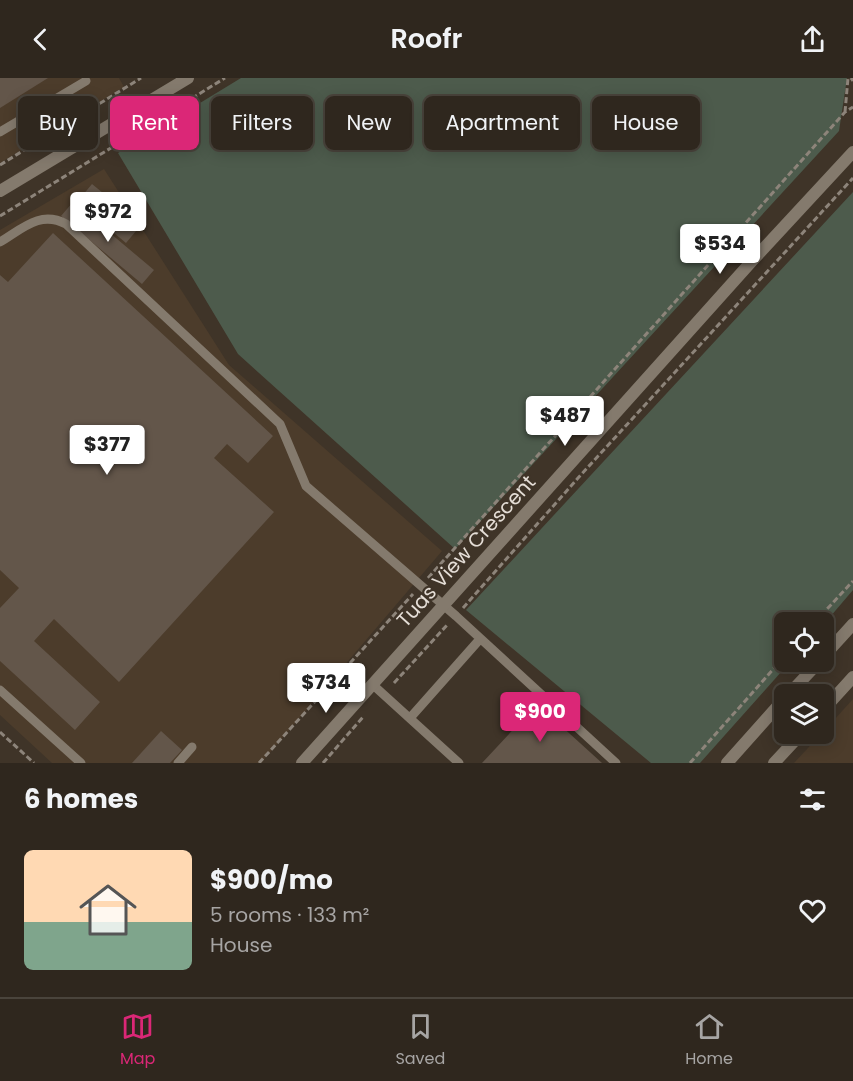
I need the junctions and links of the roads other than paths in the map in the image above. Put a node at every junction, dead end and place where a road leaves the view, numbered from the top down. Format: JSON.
{"nodes":[{"id":1,"x":188,"y":78,"type":"edge"},
{"id":2,"x":86,"y":81,"type":"dead end"},
{"id":3,"x":0,"y":132,"type":"edge"},
{"id":4,"x":853,"y":152,"type":"edge"},
{"id":5,"x":2,"y":187,"type":"edge"},
{"id":6,"x":0,"y":242,"type":"edge"},
{"id":7,"x":444,"y":606,"type":"junction"},
{"id":8,"x":853,"y":624,"type":"edge"},
{"id":9,"x":480,"y":639,"type":"junction"},
{"id":10,"x":834,"y":645,"type":"edge"},
{"id":11,"x":810,"y":672,"type":"edge"},
{"id":12,"x":853,"y":677,"type":"edge"},
{"id":13,"x":372,"y":684,"type":"junction"},
{"id":14,"x":798,"y":684,"type":"edge"},
{"id":15,"x":0,"y":690,"type":"edge"},
{"id":16,"x":834,"y":698,"type":"edge"},
{"id":17,"x":774,"y":710,"type":"edge"},
{"id":18,"x":410,"y":718,"type":"junction"},
{"id":19,"x":792,"y":744,"type":"edge"},
{"id":20,"x":192,"y":747,"type":"dead end"},
{"id":21,"x":81,"y":763,"type":"edge"},
{"id":22,"x":178,"y":763,"type":"edge"},
{"id":23,"x":302,"y":763,"type":"edge"},
{"id":24,"x":459,"y":763,"type":"edge"},
{"id":25,"x":616,"y":763,"type":"edge"},
{"id":26,"x":727,"y":763,"type":"edge"},
{"id":27,"x":774,"y":763,"type":"edge"}],
"edges":[{"from":1,"to":5,"type":"street"},
{"from":2,"to":3,"type":"lane"},
{"from":4,"to":7,"type":"street","name":"Tuas View Crescent"},
{"from":6,"to":7,"type":"lane"},
{"from":7,"to":9,"type":"lane"},
{"from":7,"to":13,"type":"street","name":"Tuas View Crescent"},
{"from":8,"to":10,"type":"street"},
{"from":9,"to":18,"type":"lane"},
{"from":9,"to":25,"type":"lane"},
{"from":11,"to":14,"type":"street"},
{"from":12,"to":16,"type":"street"},
{"from":13,"to":18,"type":"lane"},
{"from":13,"to":23,"type":"street","name":"Tuas View Crescent"},
{"from":15,"to":21,"type":"lane"},
{"from":17,"to":26,"type":"street"},
{"from":18,"to":24,"type":"lane"},
{"from":19,"to":27,"type":"street"},
{"from":20,"to":22,"type":"lane"}]}
